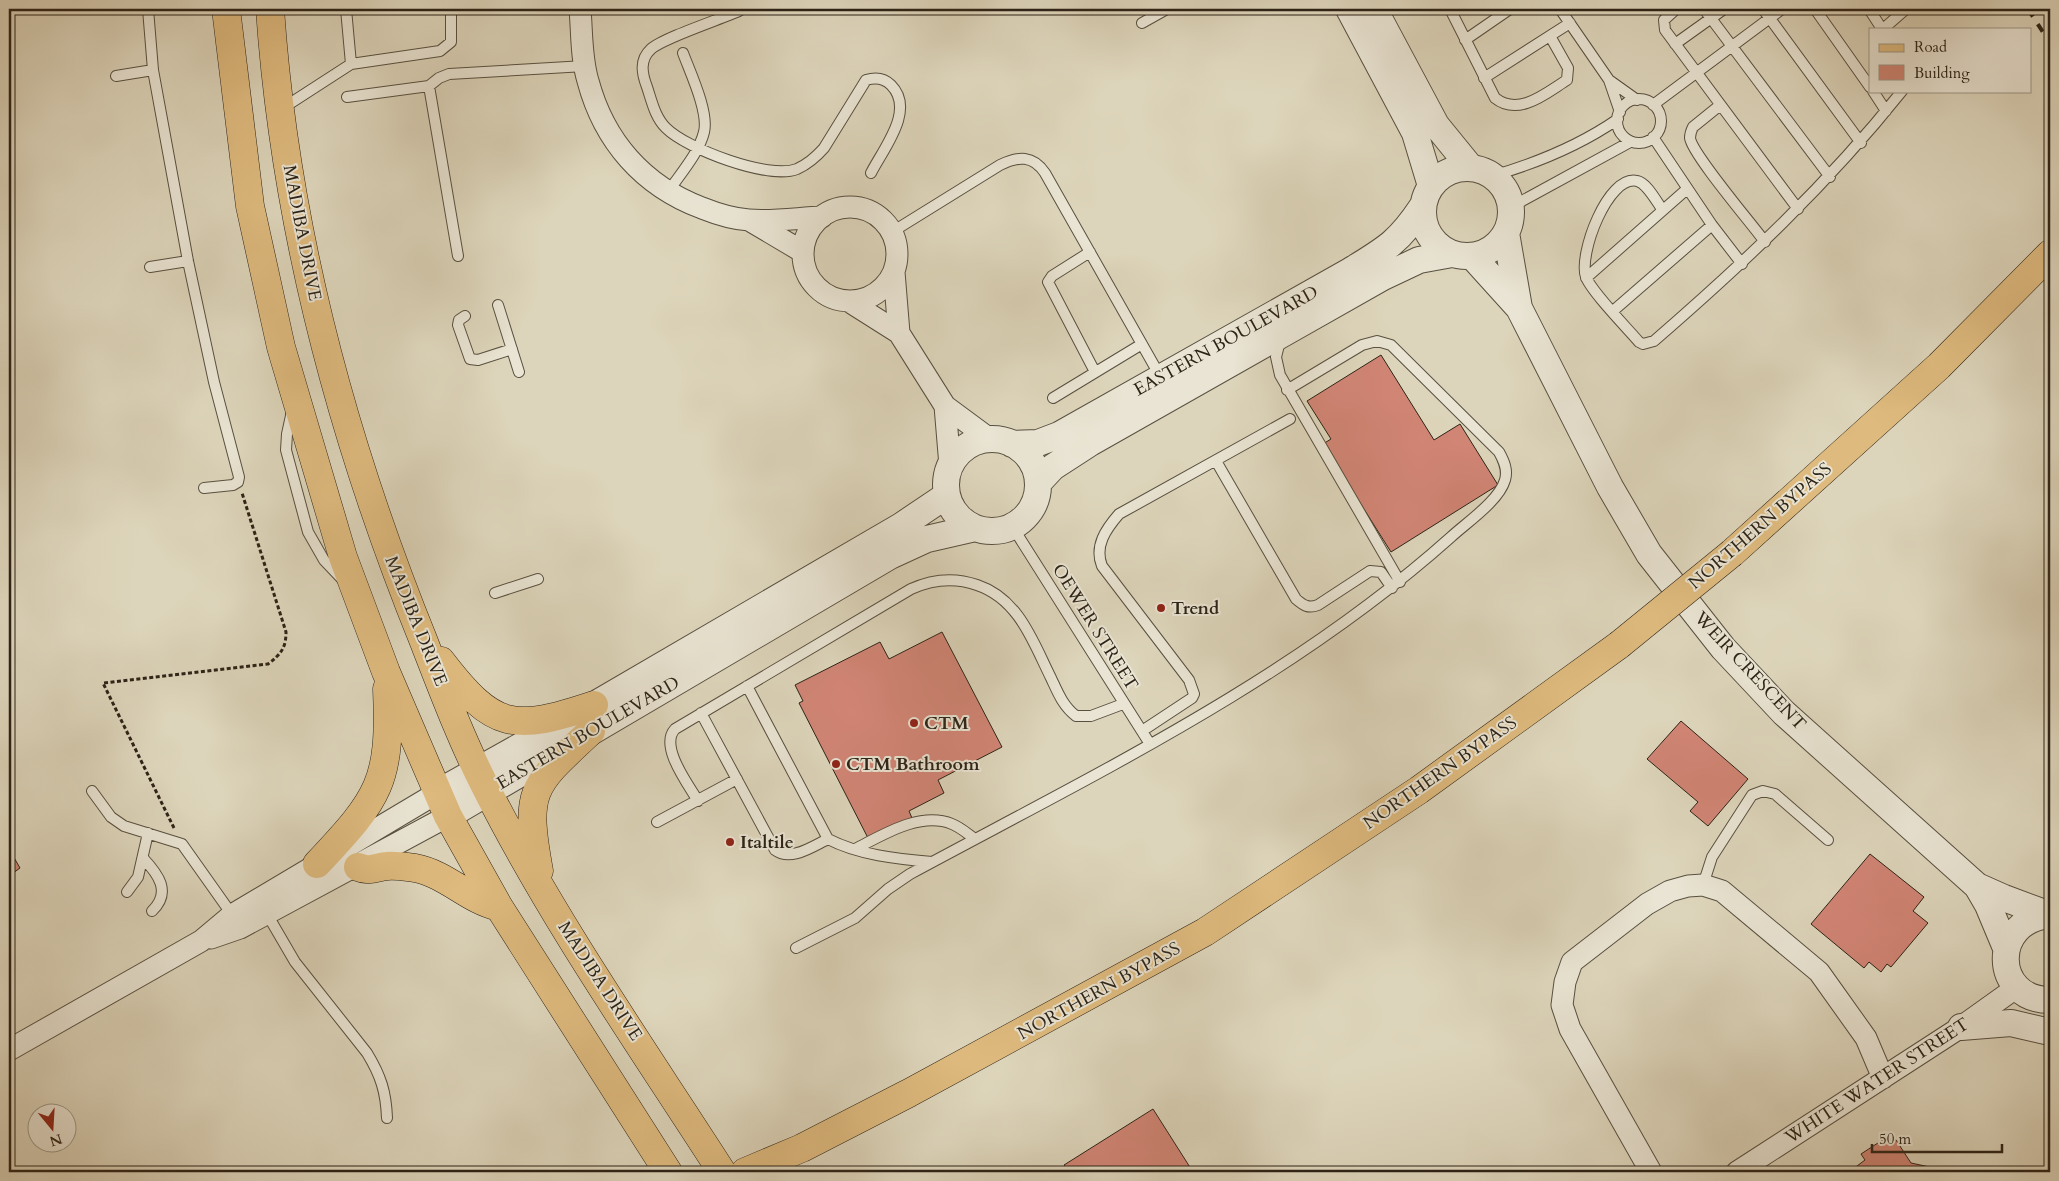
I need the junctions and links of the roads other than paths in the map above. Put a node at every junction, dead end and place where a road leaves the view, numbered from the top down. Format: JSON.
{"nodes":[{"id":1,"x":148,"y":9,"type":"edge"},
{"id":2,"x":270,"y":9,"type":"edge"},
{"id":3,"x":346,"y":9,"type":"edge"},
{"id":4,"x":451,"y":9,"type":"edge"},
{"id":5,"x":592,"y":9,"type":"edge"},
{"id":6,"x":1167,"y":9,"type":"edge"},
{"id":7,"x":1349,"y":9,"type":"edge"},
{"id":8,"x":1374,"y":9,"type":"edge"},
{"id":9,"x":1450,"y":9,"type":"edge"},
{"id":10,"x":1510,"y":9,"type":"edge"},
{"id":11,"x":1560,"y":9,"type":"edge"},
{"id":12,"x":1676,"y":9,"type":"edge"},
{"id":13,"x":1704,"y":9,"type":"edge"},
{"id":14,"x":1724,"y":9,"type":"edge"},
{"id":15,"x":1763,"y":9,"type":"edge"},
{"id":16,"x":1782,"y":9,"type":"edge"},
{"id":17,"x":1816,"y":9,"type":"edge"},
{"id":18,"x":1869,"y":9,"type":"edge"},
{"id":19,"x":1906,"y":9,"type":"edge"},
{"id":20,"x":739,"y":11,"type":"dead end"},
{"id":21,"x":224,"y":14,"type":"edge"},
{"id":22,"x":1770,"y":17,"type":"junction"},
{"id":23,"x":1712,"y":18,"type":"junction"},
{"id":24,"x":581,"y":19,"type":"edge"},
{"id":25,"x":1142,"y":22,"type":"dead end"},
{"id":26,"x":1570,"y":23,"type":"junction"},
{"id":27,"x":1882,"y":28,"type":"edge"},
{"id":28,"x":1884,"y":28,"type":"edge"},
{"id":29,"x":1550,"y":36,"type":"junction"},
{"id":30,"x":1465,"y":40,"type":"junction"},
{"id":31,"x":1675,"y":44,"type":"junction"},
{"id":32,"x":1732,"y":45,"type":"junction"},
{"id":33,"x":683,"y":53,"type":"dead end"},
{"id":34,"x":351,"y":64,"type":"junction"},
{"id":35,"x":585,"y":66,"type":"junction"},
{"id":36,"x":153,"y":70,"type":"junction"},
{"id":37,"x":1695,"y":72,"type":"junction"},
{"id":38,"x":116,"y":76,"type":"dead end"},
{"id":39,"x":1484,"y":78,"type":"junction"},
{"id":40,"x":1609,"y":80,"type":"junction"},
{"id":41,"x":429,"y":86,"type":"junction"},
{"id":42,"x":1869,"y":86,"type":"edge"},
{"id":43,"x":1874,"y":92,"type":"edge"},
{"id":44,"x":1901,"y":92,"type":"edge"},
{"id":45,"x":347,"y":97,"type":"dead end"},
{"id":46,"x":1637,"y":100,"type":"junction"},
{"id":47,"x":1653,"y":105,"type":"junction"},
{"id":48,"x":1719,"y":106,"type":"junction"},
{"id":49,"x":280,"y":110,"type":"junction"},
{"id":50,"x":1886,"y":111,"type":"junction"},
{"id":51,"x":1619,"y":115,"type":"junction"},
{"id":52,"x":1653,"y":138,"type":"junction"},
{"id":53,"x":1630,"y":142,"type":"junction"},
{"id":54,"x":1861,"y":143,"type":"junction"},
{"id":55,"x":697,"y":149,"type":"junction"},
{"id":56,"x":1481,"y":172,"type":"junction"},
{"id":57,"x":871,"y":173,"type":"dead end"},
{"id":58,"x":1830,"y":177,"type":"junction"},
{"id":59,"x":1687,"y":190,"type":"junction"},
{"id":60,"x":668,"y":192,"type":"junction"},
{"id":61,"x":1427,"y":196,"type":"junction"},
{"id":62,"x":1511,"y":207,"type":"junction"},
{"id":63,"x":1662,"y":209,"type":"junction"},
{"id":64,"x":1798,"y":209,"type":"junction"},
{"id":65,"x":822,"y":218,"type":"junction"},
{"id":66,"x":749,"y":220,"type":"junction"},
{"id":67,"x":1712,"y":225,"type":"junction"},
{"id":68,"x":892,"y":232,"type":"junction"},
{"id":69,"x":1506,"y":234,"type":"junction"},
{"id":70,"x":1765,"y":242,"type":"junction"},
{"id":71,"x":803,"y":252,"type":"junction"},
{"id":72,"x":1090,"y":252,"type":"junction"},
{"id":73,"x":2050,"y":254,"type":"edge"},
{"id":74,"x":1462,"y":255,"type":"junction"},
{"id":75,"x":458,"y":256,"type":"dead end"},
{"id":76,"x":188,"y":261,"type":"junction"},
{"id":77,"x":1742,"y":264,"type":"junction"},
{"id":78,"x":150,"y":267,"type":"dead end"},
{"id":79,"x":894,"y":272,"type":"junction"},
{"id":80,"x":1586,"y":278,"type":"junction"},
{"id":81,"x":850,"y":302,"type":"junction"},
{"id":82,"x":498,"y":305,"type":"dead end"},
{"id":83,"x":1519,"y":308,"type":"junction"},
{"id":84,"x":1613,"y":312,"type":"junction"},
{"id":85,"x":465,"y":316,"type":"dead end"},
{"id":86,"x":899,"y":333,"type":"junction"},
{"id":87,"x":1283,"y":333,"type":"junction"},
{"id":88,"x":1142,"y":344,"type":"junction"},
{"id":89,"x":512,"y":349,"type":"junction"},
{"id":90,"x":519,"y":372,"type":"dead end"},
{"id":91,"x":1095,"y":372,"type":"junction"},
{"id":92,"x":1161,"y":377,"type":"junction"},
{"id":93,"x":1287,"y":390,"type":"junction"},
{"id":94,"x":1053,"y":398,"type":"dead end"},
{"id":95,"x":944,"y":406,"type":"junction"},
{"id":96,"x":1290,"y":419,"type":"dead end"},
{"id":97,"x":1001,"y":442,"type":"junction"},
{"id":98,"x":1216,"y":461,"type":"junction"},
{"id":99,"x":950,"y":466,"type":"junction"},
{"id":100,"x":1038,"y":483,"type":"junction"},
{"id":101,"x":204,"y":488,"type":"dead end"},
{"id":102,"x":946,"y":495,"type":"junction"},
{"id":103,"x":1012,"y":526,"type":"junction"},
{"id":104,"x":975,"y":528,"type":"junction"},
{"id":105,"x":538,"y":579,"type":"dead end"},
{"id":106,"x":1396,"y":585,"type":"junction"},
{"id":107,"x":495,"y":593,"type":"dead end"},
{"id":108,"x":418,"y":629,"type":"junction"},
{"id":109,"x":386,"y":672,"type":"junction"},
{"id":110,"x":747,"y":686,"type":"junction"},
{"id":111,"x":1123,"y":704,"type":"junction"},
{"id":112,"x":701,"y":713,"type":"junction"},
{"id":113,"x":592,"y":718,"type":"junction"},
{"id":114,"x":1142,"y":732,"type":"junction"},
{"id":115,"x":1150,"y":744,"type":"junction"},
{"id":116,"x":737,"y":779,"type":"junction"},
{"id":117,"x":482,"y":781,"type":"junction"},
{"id":118,"x":92,"y":791,"type":"dead end"},
{"id":119,"x":698,"y":801,"type":"junction"},
{"id":120,"x":443,"y":804,"type":"junction"},
{"id":121,"x":657,"y":822,"type":"dead end"},
{"id":122,"x":148,"y":833,"type":"junction"},
{"id":123,"x":828,"y":839,"type":"junction"},
{"id":124,"x":975,"y":839,"type":"junction"},
{"id":125,"x":1828,"y":840,"type":"dead end"},
{"id":126,"x":855,"y":849,"type":"junction"},
{"id":127,"x":143,"y":858,"type":"junction"},
{"id":128,"x":932,"y":862,"type":"junction"},
{"id":129,"x":317,"y":864,"type":"junction"},
{"id":130,"x":358,"y":866,"type":"junction"},
{"id":131,"x":1703,"y":884,"type":"junction"},
{"id":132,"x":1977,"y":886,"type":"junction"},
{"id":133,"x":542,"y":891,"type":"junction"},
{"id":134,"x":127,"y":892,"type":"dead end"},
{"id":135,"x":499,"y":907,"type":"junction"},
{"id":136,"x":152,"y":911,"type":"dead end"},
{"id":137,"x":267,"y":914,"type":"junction"},
{"id":138,"x":2050,"y":915,"type":"edge"},
{"id":139,"x":236,"y":921,"type":"junction"},
{"id":140,"x":796,"y":948,"type":"dead end"},
{"id":141,"x":2006,"y":948,"type":"junction"},
{"id":142,"x":2017,"y":987,"type":"junction"},
{"id":143,"x":2047,"y":1004,"type":"edge"},
{"id":144,"x":1961,"y":1027,"type":"junction"},
{"id":145,"x":2050,"y":1032,"type":"edge"},
{"id":146,"x":9,"y":1050,"type":"edge"},
{"id":147,"x":1883,"y":1078,"type":"junction"},
{"id":148,"x":387,"y":1118,"type":"dead end"},
{"id":149,"x":668,"y":1172,"type":"edge"},
{"id":150,"x":722,"y":1172,"type":"edge"},
{"id":151,"x":745,"y":1172,"type":"edge"},
{"id":152,"x":1652,"y":1172,"type":"edge"},
{"id":153,"x":1736,"y":1172,"type":"edge"}],
"edges":[{"from":1,"to":36,"type":"lane"},
{"from":2,"to":49,"type":"main road","name":"MADIBA DRIVE"},
{"from":3,"to":34,"type":"lane"},
{"from":4,"to":34,"type":"lane"},
{"from":5,"to":24,"type":"lane"},
{"from":6,"to":25,"type":"lane"},
{"from":7,"to":61,"type":"street"},
{"from":8,"to":56,"type":"street"},
{"from":9,"to":30,"type":"lane"},
{"from":10,"to":30,"type":"lane"},
{"from":11,"to":26,"type":"lane"},
{"from":12,"to":31,"type":"lane"},
{"from":13,"to":23,"type":"lane"},
{"from":14,"to":23,"type":"lane"},
{"from":15,"to":22,"type":"lane"},
{"from":16,"to":22,"type":"lane"},
{"from":17,"to":42,"type":"lane"},
{"from":18,"to":27,"type":"lane"},
{"from":19,"to":28,"type":"lane"},
{"from":20,"to":55,"type":"lane"},
{"from":21,"to":109,"type":"main road"},
{"from":22,"to":32,"type":"lane"},
{"from":22,"to":54,"type":"lane"},
{"from":23,"to":31,"type":"lane"},
{"from":23,"to":32,"type":"lane"},
{"from":24,"to":35,"type":"street"},
{"from":26,"to":29,"type":"lane"},
{"from":26,"to":40,"type":"lane"},
{"from":29,"to":39,"type":"lane"},
{"from":29,"to":39,"type":"lane"},
{"from":30,"to":39,"type":"lane"},
{"from":31,"to":37,"type":"lane"},
{"from":32,"to":37,"type":"lane"},
{"from":32,"to":58,"type":"lane"},
{"from":33,"to":55,"type":"lane"},
{"from":34,"to":49,"type":"lane"},
{"from":35,"to":41,"type":"lane"},
{"from":35,"to":60,"type":"street"},
{"from":36,"to":38,"type":"lane"},
{"from":36,"to":76,"type":"lane"},
{"from":37,"to":47,"type":"lane"},
{"from":37,"to":48,"type":"lane"},
{"from":40,"to":46,"type":"lane"},
{"from":40,"to":51,"type":"lane"},
{"from":41,"to":45,"type":"lane"},
{"from":41,"to":75,"type":"lane"},
{"from":43,"to":50,"type":"lane"},
{"from":44,"to":50,"type":"lane"},
{"from":46,"to":47,"type":"lane"},
{"from":46,"to":51,"type":"lane"},
{"from":47,"to":52,"type":"lane"},
{"from":48,"to":64,"type":"lane"},
{"from":48,"to":70,"type":"lane"},
{"from":49,"to":108,"type":"main road","name":"MADIBA DRIVE"},
{"from":50,"to":54,"type":"lane"},
{"from":51,"to":53,"type":"lane"},
{"from":51,"to":56,"type":"lane"},
{"from":52,"to":53,"type":"lane"},
{"from":52,"to":59,"type":"lane"},
{"from":53,"to":62,"type":"lane"},
{"from":54,"to":58,"type":"lane"},
{"from":55,"to":57,"type":"lane"},
{"from":55,"to":60,"type":"lane"},
{"from":56,"to":61,"type":"street"},
{"from":56,"to":62,"type":"street"},
{"from":58,"to":64,"type":"lane"},
{"from":59,"to":63,"type":"lane"},
{"from":59,"to":67,"type":"lane"},
{"from":60,"to":66,"type":"street"},
{"from":61,"to":74,"type":"street"},
{"from":61,"to":92,"type":"street","name":"EASTERN BOULEVARD"},
{"from":62,"to":69,"type":"street"},
{"from":63,"to":80,"type":"lane"},
{"from":63,"to":80,"type":"lane"},
{"from":64,"to":70,"type":"lane"},
{"from":65,"to":66,"type":"street"},
{"from":65,"to":68,"type":"street"},
{"from":65,"to":71,"type":"street"},
{"from":66,"to":71,"type":"street"},
{"from":67,"to":77,"type":"lane"},
{"from":67,"to":84,"type":"lane"},
{"from":68,"to":72,"type":"lane"},
{"from":68,"to":79,"type":"street"},
{"from":69,"to":74,"type":"street"},
{"from":69,"to":83,"type":"street"},
{"from":70,"to":77,"type":"lane"},
{"from":71,"to":81,"type":"street"},
{"from":72,"to":88,"type":"lane"},
{"from":72,"to":91,"type":"lane"},
{"from":73,"to":151,"type":"main road","name":"NORTHERN BYPASS","bridge":true},
{"from":74,"to":83,"type":"street"},
{"from":74,"to":87,"type":"street","name":"EASTERN BOULEVARD"},
{"from":76,"to":78,"type":"lane"},
{"from":76,"to":101,"type":"lane"},
{"from":77,"to":84,"type":"lane"},
{"from":79,"to":81,"type":"street"},
{"from":79,"to":86,"type":"street"},
{"from":80,"to":84,"type":"lane"},
{"from":81,"to":86,"type":"street"},
{"from":82,"to":89,"type":"lane"},
{"from":83,"to":132,"type":"street","name":"WEIR CRESCENT"},
{"from":85,"to":89,"type":"lane"},
{"from":86,"to":95,"type":"street"},
{"from":87,"to":93,"type":"lane"},
{"from":87,"to":100,"type":"street","name":"EASTERN BOULEVARD"},
{"from":88,"to":91,"type":"lane"},
{"from":88,"to":92,"type":"lane"},
{"from":89,"to":90,"type":"lane"},
{"from":91,"to":94,"type":"lane"},
{"from":92,"to":97,"type":"street","name":"EASTERN BOULEVARD"},
{"from":93,"to":106,"type":"lane"},
{"from":93,"to":106,"type":"lane"},
{"from":95,"to":97,"type":"street"},
{"from":95,"to":99,"type":"street"},
{"from":96,"to":98,"type":"lane"},
{"from":97,"to":99,"type":"street","name":"EASTERN BOULEVARD"},
{"from":97,"to":100,"type":"street"},
{"from":98,"to":106,"type":"lane"},
{"from":98,"to":114,"type":"lane"},
{"from":99,"to":102,"type":"street"},
{"from":100,"to":103,"type":"street","name":"EASTERN BOULEVARD"},
{"from":102,"to":104,"type":"street"},
{"from":102,"to":113,"type":"street","name":"EASTERN BOULEVARD"},
{"from":103,"to":104,"type":"street","name":"EASTERN BOULEVARD"},
{"from":103,"to":111,"type":"lane","name":"OEWER STREET"},
{"from":104,"to":113,"type":"street","name":"EASTERN BOULEVARD"},
{"from":105,"to":107,"type":"lane"},
{"from":106,"to":115,"type":"lane"},
{"from":108,"to":113,"type":"main road"},
{"from":108,"to":117,"type":"main road","name":"MADIBA DRIVE"},
{"from":109,"to":120,"type":"main road"},
{"from":109,"to":129,"type":"main road"},
{"from":110,"to":111,"type":"lane"},
{"from":110,"to":112,"type":"lane"},
{"from":110,"to":123,"type":"lane"},
{"from":111,"to":114,"type":"lane","name":"OEWER STREET"},
{"from":112,"to":116,"type":"lane"},
{"from":112,"to":119,"type":"lane"},
{"from":113,"to":117,"type":"street","name":"EASTERN BOULEVARD"},
{"from":113,"to":133,"type":"main road"},
{"from":114,"to":115,"type":"lane","name":"OEWER STREET"},
{"from":115,"to":124,"type":"lane"},
{"from":116,"to":119,"type":"lane"},
{"from":116,"to":123,"type":"lane"},
{"from":117,"to":120,"type":"street","name":"EASTERN BOULEVARD"},
{"from":117,"to":133,"type":"main road","name":"MADIBA DRIVE"},
{"from":118,"to":122,"type":"lane"},
{"from":119,"to":121,"type":"lane"},
{"from":120,"to":129,"type":"street","name":"EASTERN BOULEVARD"},
{"from":120,"to":130,"type":"street","name":"EASTERN BOULEVARD"},
{"from":120,"to":135,"type":"main road"},
{"from":122,"to":127,"type":"lane"},
{"from":122,"to":139,"type":"lane"},
{"from":123,"to":126,"type":"lane"},
{"from":124,"to":126,"type":"lane"},
{"from":124,"to":128,"type":"lane"},
{"from":125,"to":131,"type":"lane"},
{"from":126,"to":128,"type":"lane"},
{"from":127,"to":134,"type":"lane"},
{"from":127,"to":136,"type":"lane"},
{"from":128,"to":140,"type":"lane"},
{"from":129,"to":139,"type":"street","name":"EASTERN BOULEVARD"},
{"from":130,"to":135,"type":"main road"},
{"from":130,"to":137,"type":"street","name":"EASTERN BOULEVARD"},
{"from":131,"to":147,"type":"street"},
{"from":131,"to":152,"type":"street"},
{"from":132,"to":138,"type":"street"},
{"from":132,"to":141,"type":"street"},
{"from":133,"to":150,"type":"main road","name":"MADIBA DRIVE"},
{"from":135,"to":149,"type":"main road"},
{"from":137,"to":139,"type":"street","name":"EASTERN BOULEVARD"},
{"from":137,"to":148,"type":"lane"},
{"from":138,"to":141,"type":"street"},
{"from":139,"to":146,"type":"street","name":"EASTERN BOULEVARD"},
{"from":141,"to":142,"type":"street"},
{"from":142,"to":143,"type":"street"},
{"from":142,"to":144,"type":"street","name":"WHITE WATER STREET"},
{"from":144,"to":145,"type":"street"},
{"from":144,"to":147,"type":"street","name":"WHITE WATER STREET"},
{"from":147,"to":153,"type":"street","name":"WHITE WATER STREET"}]}
